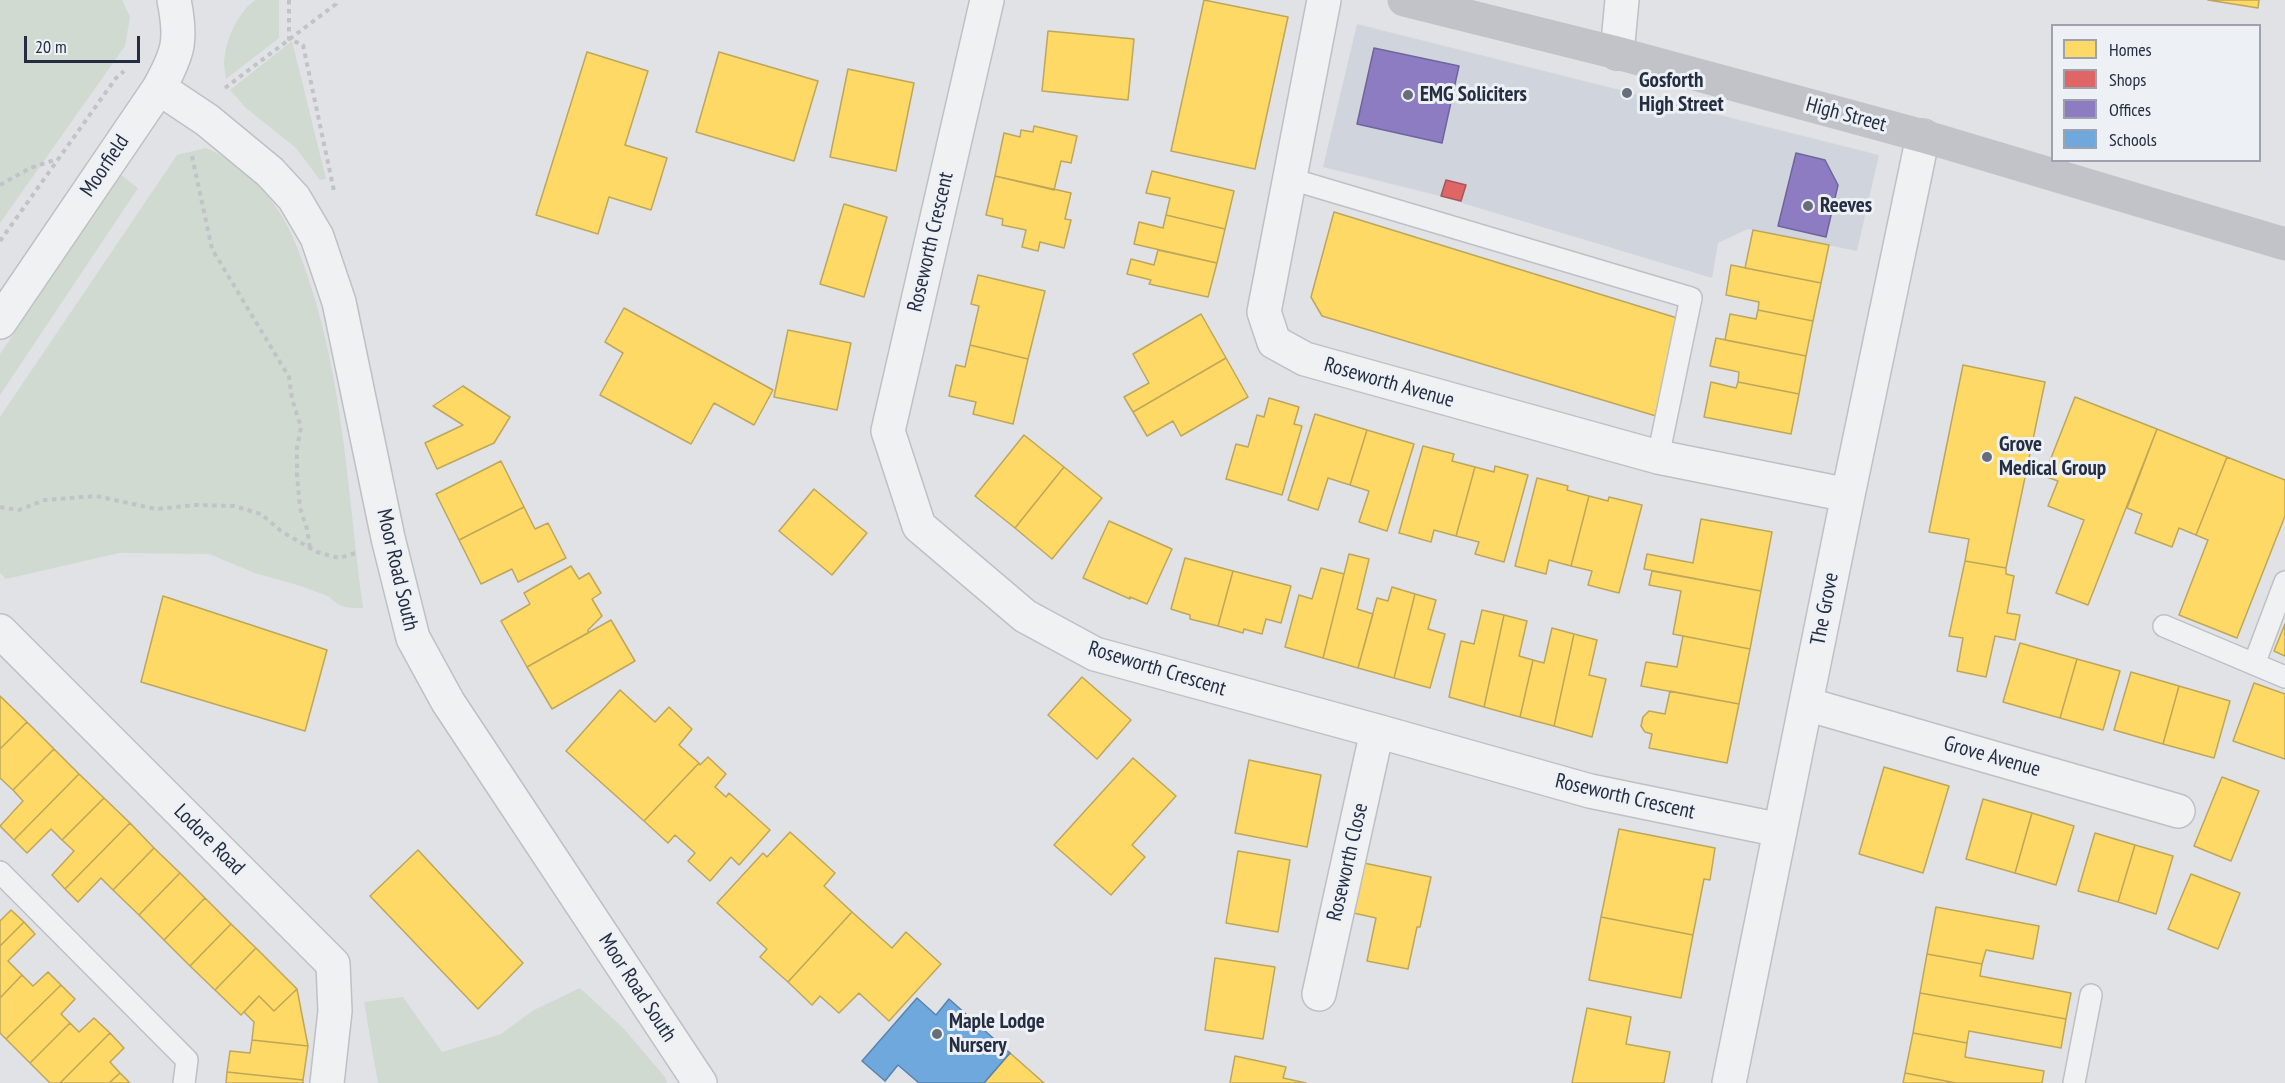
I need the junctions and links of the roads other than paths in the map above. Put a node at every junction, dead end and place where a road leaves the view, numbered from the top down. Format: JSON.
{"nodes":[{"id":1,"x":174,"y":0,"type":"edge"},
{"id":2,"x":987,"y":0,"type":"edge"},
{"id":3,"x":1324,"y":0,"type":"edge"},
{"id":4,"x":1404,"y":0,"type":"edge"},
{"id":5,"x":1622,"y":0,"type":"edge"},
{"id":6,"x":1617,"y":52,"type":"junction"},
{"id":7,"x":159,"y":88,"type":"junction"},
{"id":8,"x":1923,"y":136,"type":"junction"},
{"id":9,"x":1291,"y":179,"type":"junction"},
{"id":10,"x":2285,"y":244,"type":"edge"},
{"id":11,"x":0,"y":322,"type":"edge"},
{"id":12,"x":1658,"y":457,"type":"junction"},
{"id":13,"x":1848,"y":495,"type":"junction"},
{"id":14,"x":2285,"y":582,"type":"edge"},
{"id":15,"x":2164,"y":626,"type":"dead end"},
{"id":16,"x":0,"y":632,"type":"edge"},
{"id":17,"x":2254,"y":664,"type":"junction"},
{"id":18,"x":2285,"y":677,"type":"edge"},
{"id":19,"x":1806,"y":704,"type":"junction"},
{"id":20,"x":1377,"y":730,"type":"junction"},
{"id":21,"x":2178,"y":811,"type":"dead end"},
{"id":22,"x":1780,"y":830,"type":"junction"},
{"id":23,"x":0,"y":872,"type":"edge"},
{"id":24,"x":1318,"y":994,"type":"dead end"},
{"id":25,"x":2091,"y":995,"type":"dead end"},
{"id":26,"x":184,"y":1083,"type":"edge"},
{"id":27,"x":327,"y":1083,"type":"edge"},
{"id":28,"x":700,"y":1083,"type":"edge"},
{"id":29,"x":1729,"y":1083,"type":"edge"},
{"id":30,"x":2074,"y":1083,"type":"edge"}],
"edges":[{"from":1,"to":7,"type":"street","name":"Moorfield"},
{"from":2,"to":20,"type":"street","name":"Roseworth Crescent"},
{"from":3,"to":9,"type":"street","name":"Roseworth Avenue"},
{"from":4,"to":6,"type":"main road","name":"High Street"},
{"from":5,"to":6,"type":"street"},
{"from":6,"to":8,"type":"main road","name":"High Street"},
{"from":7,"to":11,"type":"street","name":"Moorfield"},
{"from":7,"to":28,"type":"street","name":"Moor Road South"},
{"from":8,"to":10,"type":"main road","name":"High Street"},
{"from":8,"to":13,"type":"street","name":"The Grove"},
{"from":9,"to":12,"type":"street","name":"Roseworth Avenue"},
{"from":9,"to":12,"type":"lane"},
{"from":12,"to":13,"type":"street","name":"Roseworth Avenue"},
{"from":13,"to":19,"type":"street","name":"The Grove"},
{"from":14,"to":17,"type":"lane"},
{"from":15,"to":17,"type":"lane"},
{"from":16,"to":27,"type":"street","name":"Lodore Road"},
{"from":17,"to":18,"type":"lane"},
{"from":19,"to":21,"type":"street","name":"Grove Avenue"},
{"from":19,"to":22,"type":"street","name":"The Grove"},
{"from":20,"to":22,"type":"street","name":"Roseworth Crescent"},
{"from":20,"to":24,"type":"street","name":"Roseworth Close"},
{"from":22,"to":29,"type":"street","name":"The Grove"},
{"from":23,"to":26,"type":"lane"},
{"from":25,"to":30,"type":"lane"}]}
